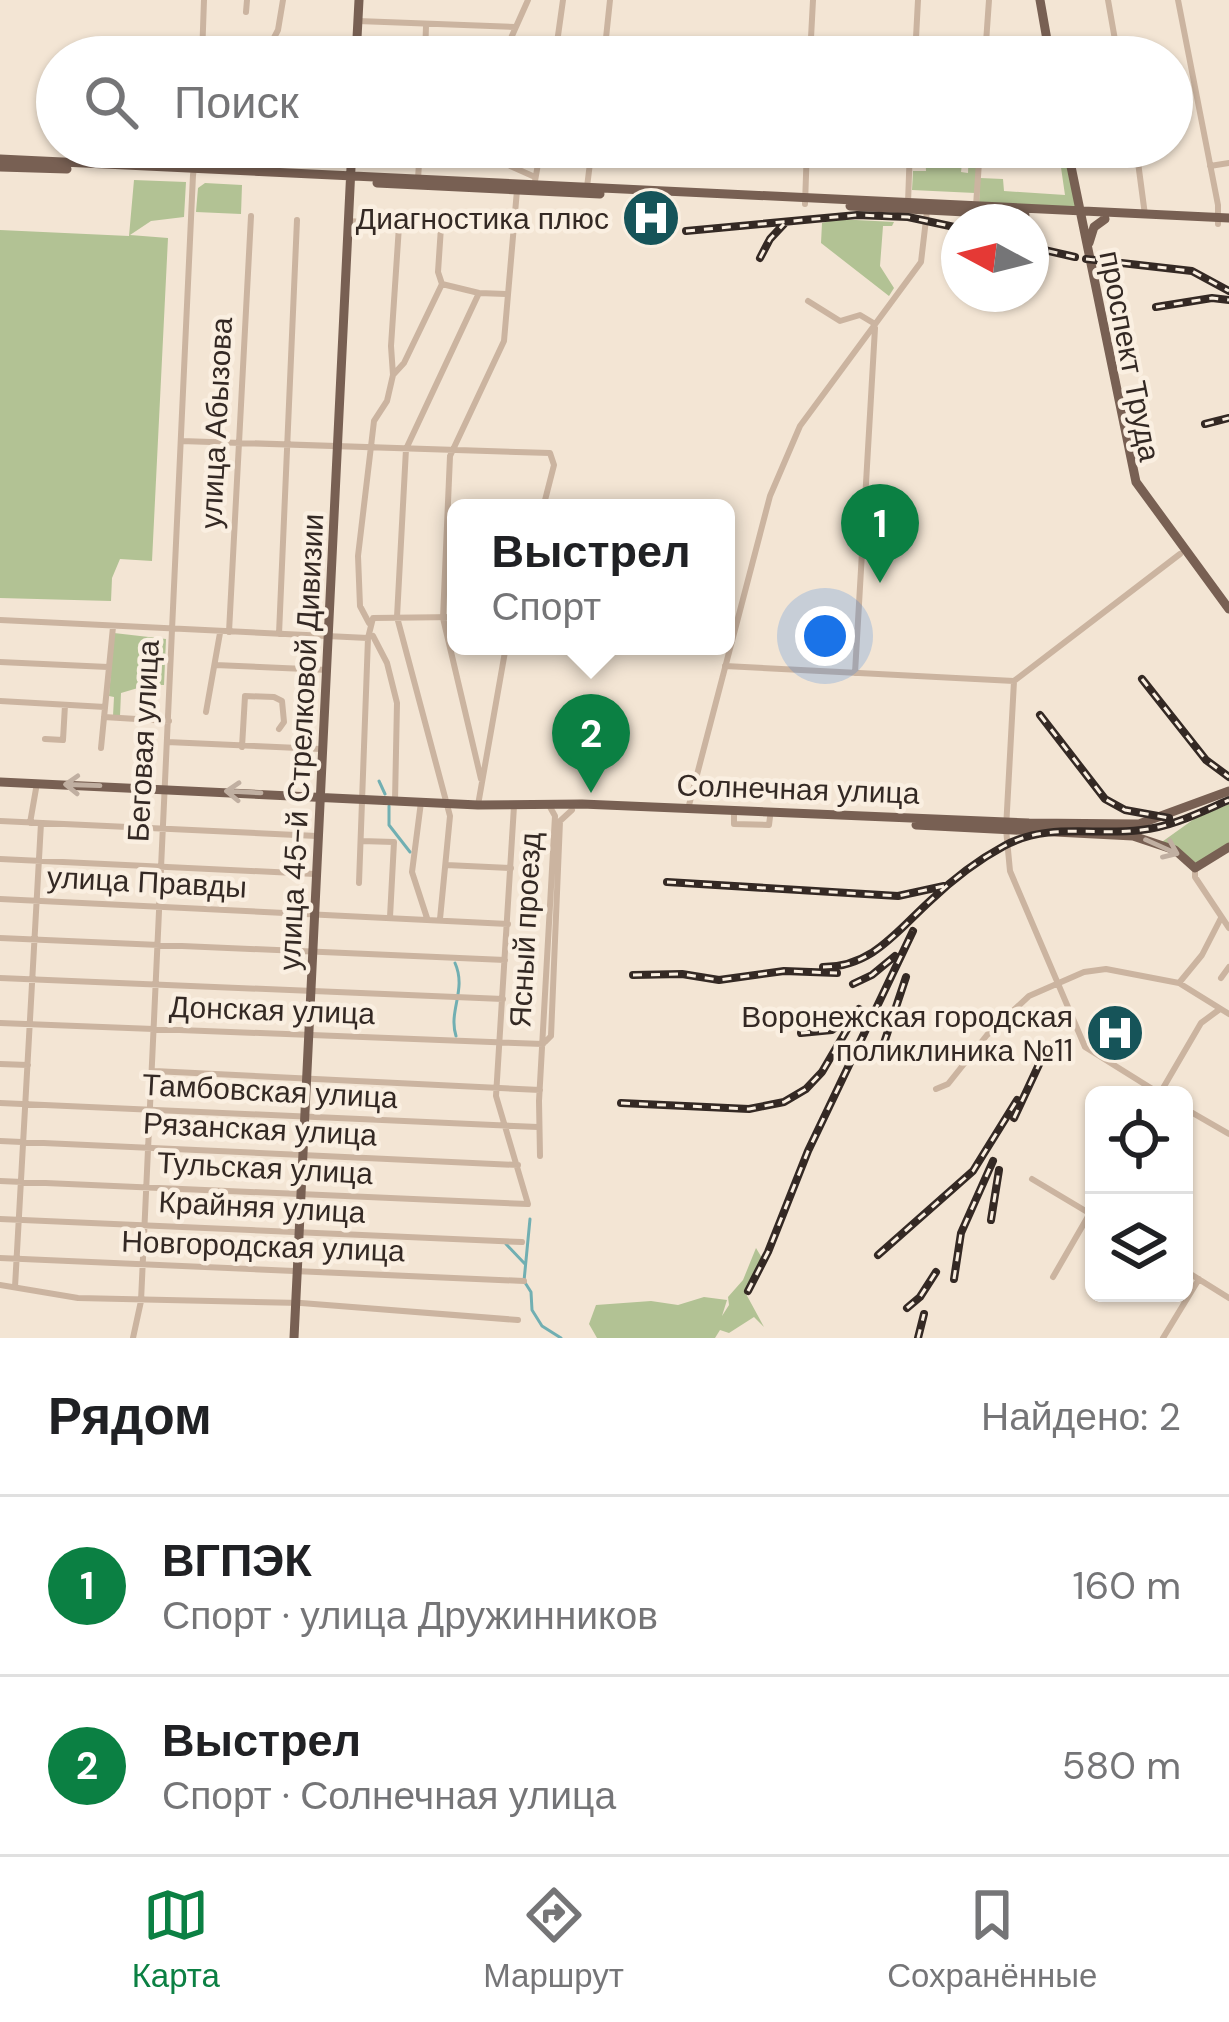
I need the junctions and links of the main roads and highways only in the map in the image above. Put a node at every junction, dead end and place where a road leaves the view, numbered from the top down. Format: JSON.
{"nodes":[{"id":1,"x":359,"y":0,"type":"edge"},
{"id":2,"x":1040,"y":0,"type":"edge"},
{"id":3,"x":357,"y":36,"type":"edge"},
{"id":4,"x":1046,"y":36,"type":"edge"},
{"id":5,"x":0,"y":163,"type":"edge"},
{"id":6,"x":36,"y":165,"type":"edge"},
{"id":7,"x":108,"y":168,"type":"edge"},
{"id":8,"x":351,"y":168,"type":"edge"},
{"id":9,"x":1071,"y":168,"type":"edge"},
{"id":10,"x":195,"y":172,"type":"junction"},
{"id":11,"x":350,"y":179,"type":"junction"},
{"id":12,"x":517,"y":187,"type":"junction"},
{"id":13,"x":805,"y":201,"type":"junction"},
{"id":14,"x":1079,"y":215,"type":"junction"},
{"id":15,"x":1105,"y":218,"type":"junction"},
{"id":16,"x":1224,"y":221,"type":"edge"},
{"id":17,"x":1089,"y":248,"type":"junction"},
{"id":18,"x":1123,"y":436,"type":"junction"},
{"id":19,"x":1229,"y":613,"type":"edge"},
{"id":20,"x":0,"y":782,"type":"edge"},
{"id":21,"x":1229,"y":791,"type":"edge"},
{"id":22,"x":322,"y":796,"type":"junction"},
{"id":23,"x":572,"y":810,"type":"road end"},
{"id":24,"x":688,"y":811,"type":"junction"},
{"id":25,"x":1007,"y":825,"type":"junction"},
{"id":26,"x":1055,"y":827,"type":"junction"},
{"id":27,"x":1229,"y":847,"type":"edge"},
{"id":28,"x":294,"y":1338,"type":"edge"}],
"edges":[{"from":1,"to":3,"type":"main road"},
{"from":2,"to":4,"type":"main road"},
{"from":5,"to":6,"type":"main road"},
{"from":7,"to":10,"type":"main road"},
{"from":8,"to":11,"type":"main road","name":"улица 45-й Стрелковой Дивизии"},
{"from":9,"to":14,"type":"main road","name":"проспект Труда"},
{"from":10,"to":11,"type":"main road"},
{"from":10,"to":11,"type":"main road"},
{"from":11,"to":12,"type":"main road"},
{"from":11,"to":12,"type":"main road"},
{"from":11,"to":22,"type":"main road","name":"улица 45-й Стрелковой Дивизии"},
{"from":12,"to":13,"type":"main road"},
{"from":12,"to":13,"type":"main road"},
{"from":13,"to":14,"type":"main road"},
{"from":13,"to":14,"type":"main road"},
{"from":14,"to":15,"type":"main road"},
{"from":14,"to":16,"type":"main road"},
{"from":14,"to":17,"type":"main road","name":"проспект Труда"},
{"from":14,"to":18,"type":"main road","name":"проспект Труда"},
{"from":15,"to":16,"type":"main road"},
{"from":15,"to":17,"type":"main road"},
{"from":17,"to":18,"type":"main road","name":"проспект Труда"},
{"from":18,"to":19,"type":"main road","name":"проспект Труда"},
{"from":22,"to":20,"type":"main road","name":"Солнечная улица","one_way":true},
{"from":21,"to":26,"type":"main road","name":"Солнечная улица"},
{"from":22,"to":24,"type":"main road","name":"Солнечная улица"},
{"from":22,"to":28,"type":"main road","name":"улица 45-й Стрелковой Дивизии"},
{"from":23,"to":24,"type":"main road","name":"Солнечная улица"},
{"from":24,"to":25,"type":"main road","name":"Солнечная улица"},
{"from":24,"to":25,"type":"main road","name":"Солнечная улица"},
{"from":25,"to":26,"type":"main road","name":"Солнечная улица"},
{"from":26,"to":27,"type":"main road","name":"Солнечная улица","one_way":true}]}
